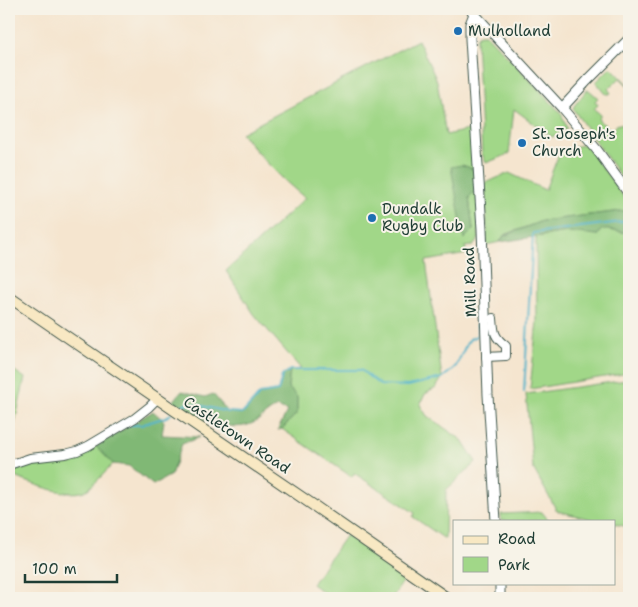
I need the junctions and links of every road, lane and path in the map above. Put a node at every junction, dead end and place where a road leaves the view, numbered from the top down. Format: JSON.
{"nodes":[{"id":1,"x":472,"y":11,"type":"edge"},
{"id":2,"x":629,"y":38,"type":"edge"},
{"id":3,"x":562,"y":108,"type":"junction"},
{"id":4,"x":629,"y":194,"type":"edge"},
{"id":5,"x":9,"y":297,"type":"edge"},
{"id":6,"x":493,"y":318,"type":"dead end"},
{"id":7,"x":486,"y":357,"type":"junction"},
{"id":8,"x":157,"y":399,"type":"junction"},
{"id":9,"x":9,"y":465,"type":"edge"},
{"id":10,"x":496,"y":520,"type":"edge"},
{"id":11,"x":500,"y":584,"type":"edge"},
{"id":12,"x":446,"y":598,"type":"edge"},
{"id":13,"x":500,"y":598,"type":"edge"}],
"edges":[{"from":1,"to":3,"type":"street"},
{"from":1,"to":7,"type":"street","name":"Mill Road"},
{"from":2,"to":3,"type":"street"},
{"from":3,"to":4,"type":"street"},
{"from":5,"to":8,"type":"main road","name":"Castletown Road"},
{"from":6,"to":7,"type":"street"},
{"from":7,"to":10,"type":"street","name":"Mill Road"},
{"from":8,"to":9,"type":"street"},
{"from":8,"to":12,"type":"main road","name":"Castletown Road"},
{"from":11,"to":13,"type":"street"}]}
